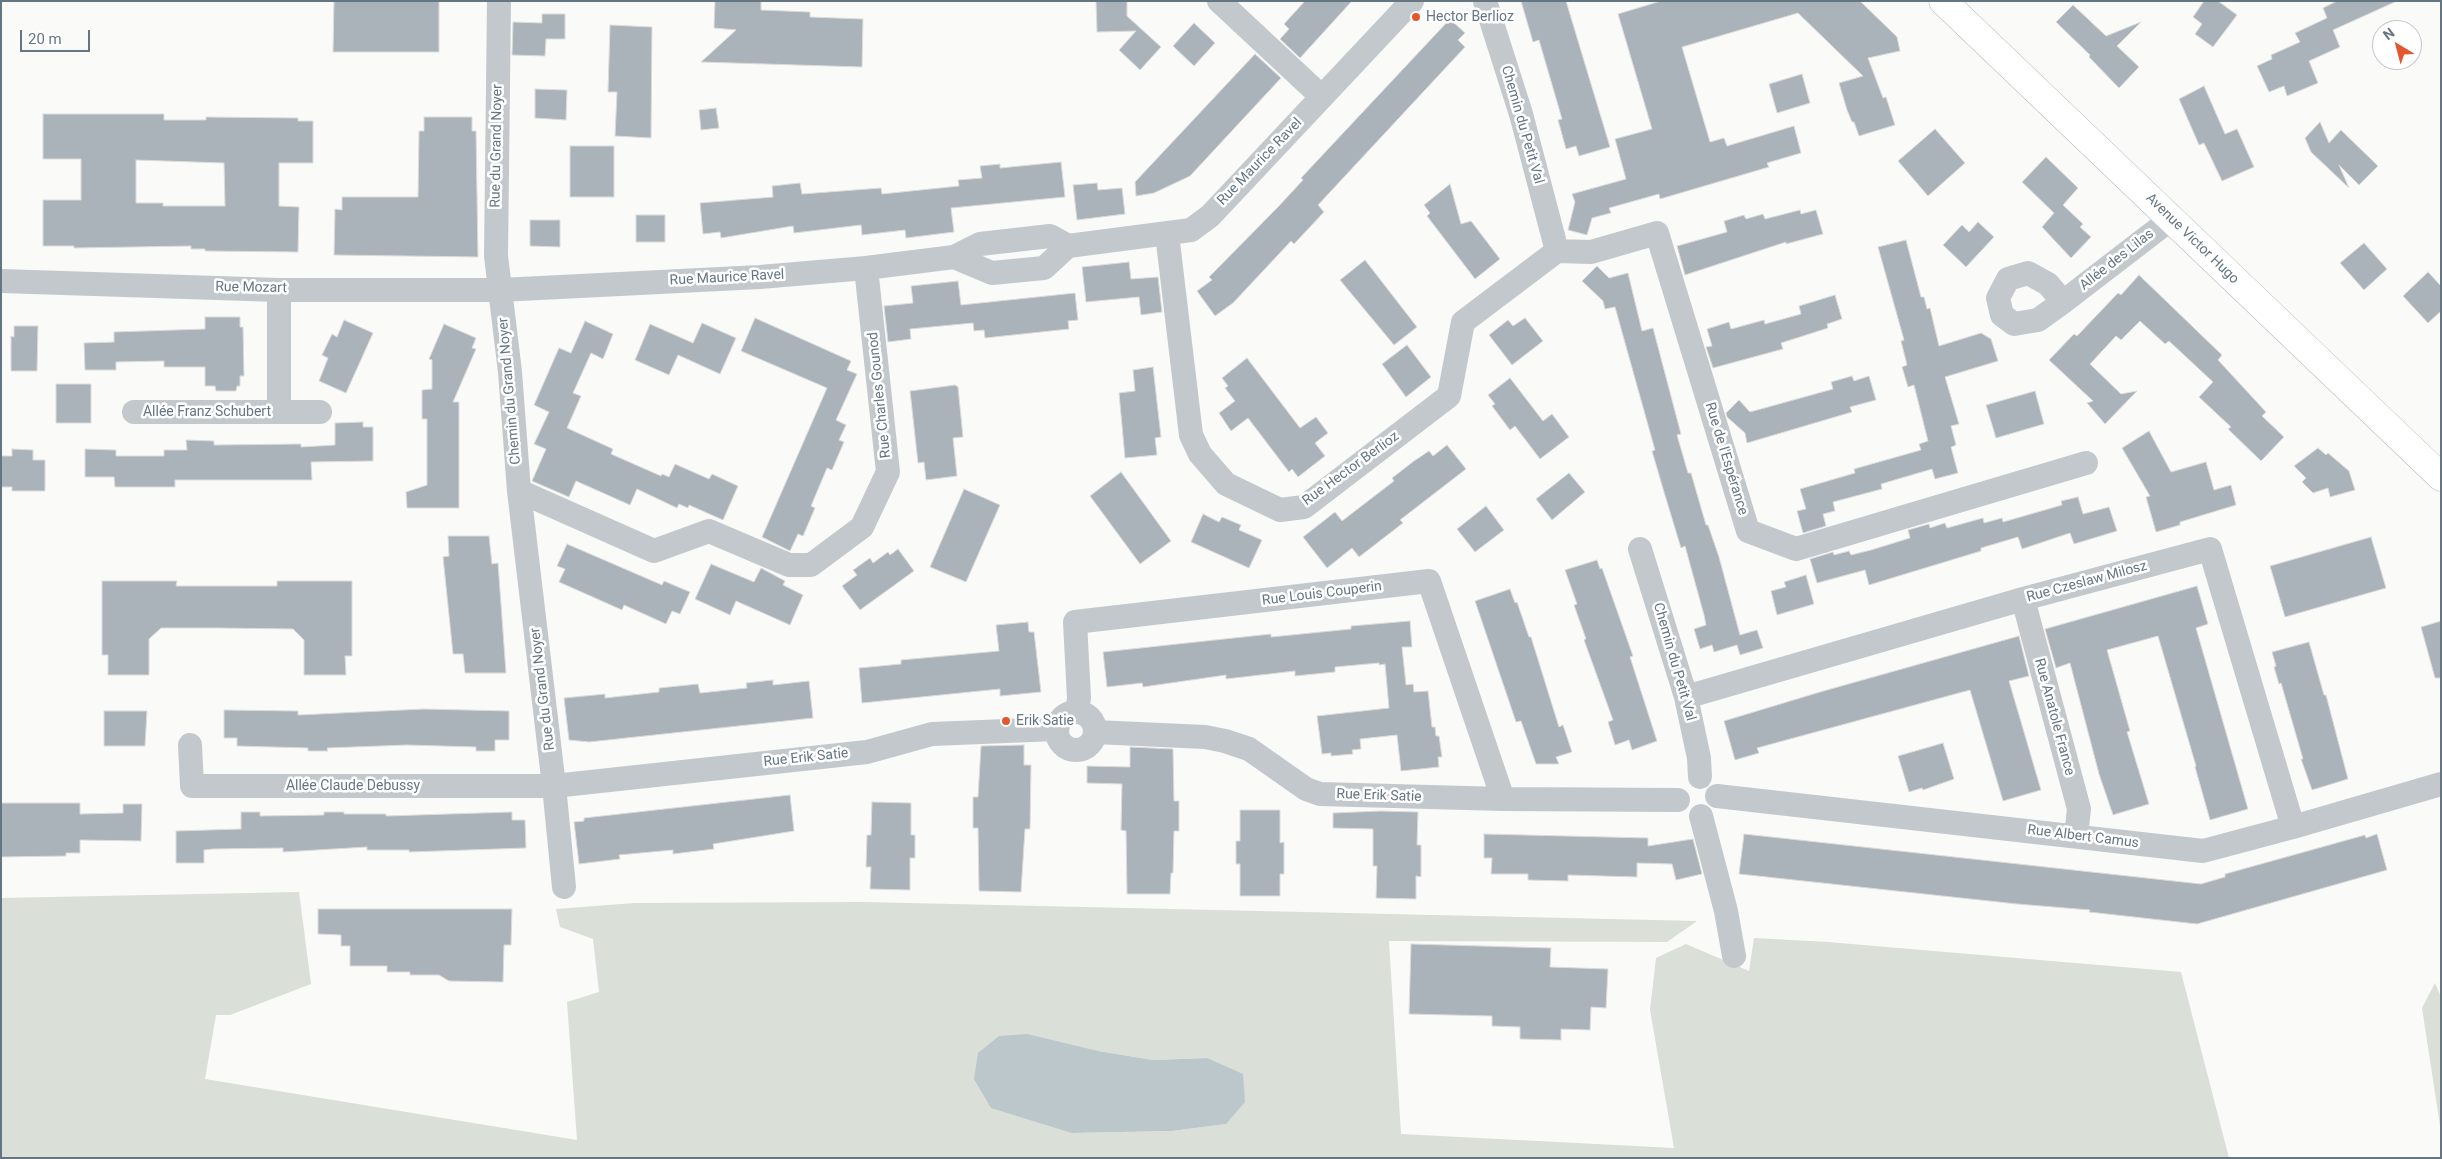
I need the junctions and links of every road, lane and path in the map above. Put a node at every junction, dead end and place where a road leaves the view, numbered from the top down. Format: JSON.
{"nodes":[{"id":1,"x":499,"y":1,"type":"edge"},
{"id":2,"x":1219,"y":1,"type":"edge"},
{"id":3,"x":1412,"y":1,"type":"edge"},
{"id":4,"x":1485,"y":1,"type":"edge"},
{"id":5,"x":1943,"y":1,"type":"edge"},
{"id":6,"x":1322,"y":97,"type":"junction"},
{"id":7,"x":2171,"y":218,"type":"junction"},
{"id":8,"x":1168,"y":234,"type":"junction"},
{"id":9,"x":1068,"y":246,"type":"junction"},
{"id":10,"x":1557,"y":250,"type":"junction"},
{"id":11,"x":954,"y":256,"type":"junction"},
{"id":12,"x":866,"y":268,"type":"junction"},
{"id":13,"x":1,"y":281,"type":"edge"},
{"id":14,"x":279,"y":290,"type":"junction"},
{"id":15,"x":500,"y":290,"type":"junction"},
{"id":16,"x":2063,"y":302,"type":"dead end"},
{"id":17,"x":134,"y":412,"type":"dead end"},
{"id":18,"x":280,"y":412,"type":"junction"},
{"id":19,"x":320,"y":412,"type":"dead end"},
{"id":20,"x":2086,"y":463,"type":"dead end"},
{"id":21,"x":2441,"y":477,"type":"edge"},
{"id":22,"x":519,"y":491,"type":"junction"},
{"id":23,"x":1640,"y":549,"type":"dead end"},
{"id":24,"x":2023,"y":599,"type":"junction"},
{"id":25,"x":1686,"y":697,"type":"junction"},
{"id":26,"x":1077,"y":711,"type":"junction"},
{"id":27,"x":1056,"y":729,"type":"junction"},
{"id":28,"x":1095,"y":732,"type":"junction"},
{"id":29,"x":190,"y":745,"type":"dead end"},
{"id":30,"x":1700,"y":777,"type":"junction"},
{"id":31,"x":2441,"y":784,"type":"edge"},
{"id":32,"x":554,"y":786,"type":"junction"},
{"id":33,"x":1717,"y":796,"type":"junction"},
{"id":34,"x":1503,"y":799,"type":"junction"},
{"id":35,"x":1678,"y":800,"type":"junction"},
{"id":36,"x":1701,"y":816,"type":"junction"},
{"id":37,"x":2293,"y":827,"type":"junction"},
{"id":38,"x":2076,"y":836,"type":"junction"},
{"id":39,"x":564,"y":887,"type":"dead end"},
{"id":40,"x":1734,"y":956,"type":"dead end"}],
"edges":[{"from":1,"to":15,"type":"street","name":"Rue du Grand Noyer"},
{"from":2,"to":6,"type":"street"},
{"from":3,"to":6,"type":"street","name":"Rue Maurice Ravel"},
{"from":4,"to":10,"type":"street","name":"Chemin du Petit Val"},
{"from":5,"to":7,"type":"main road","name":"Avenue Victor Hugo"},
{"from":6,"to":8,"type":"street","name":"Rue Maurice Ravel"},
{"from":7,"to":16,"type":"street","name":"Allée des Lilas"},
{"from":7,"to":21,"type":"main road","name":"Avenue Victor Hugo"},
{"from":8,"to":9,"type":"street","name":"Rue Maurice Ravel"},
{"from":8,"to":10,"type":"street","name":"Rue Hector Berlioz"},
{"from":9,"to":11,"type":"street","name":"Rue Maurice Ravel"},
{"from":9,"to":11,"type":"street"},
{"from":10,"to":20,"type":"street","name":"Rue de l'Espérance"},
{"from":11,"to":12,"type":"street","name":"Rue Maurice Ravel"},
{"from":12,"to":15,"type":"street","name":"Rue Maurice Ravel"},
{"from":12,"to":22,"type":"street","name":"Rue Charles Gounod"},
{"from":13,"to":14,"type":"street","name":"Rue Mozart"},
{"from":14,"to":15,"type":"street","name":"Rue Mozart"},
{"from":14,"to":18,"type":"street","name":"Allée Franz Schubert"},
{"from":15,"to":22,"type":"street","name":"Chemin du Grand Noyer"},
{"from":17,"to":18,"type":"street","name":"Allée Franz Schubert"},
{"from":18,"to":19,"type":"street","name":"Allée Franz Schubert"},
{"from":22,"to":32,"type":"street","name":"Rue du Grand Noyer"},
{"from":23,"to":25,"type":"street","name":"Chemin du Petit Val"},
{"from":24,"to":25,"type":"street","name":"Rue Czeslaw Milosz"},
{"from":24,"to":37,"type":"street","name":"Rue Czeslaw Milosz"},
{"from":24,"to":38,"type":"street","name":"Rue Anatole France"},
{"from":25,"to":30,"type":"street","name":"Chemin du Petit Val"},
{"from":26,"to":27,"type":"street"},
{"from":26,"to":28,"type":"street"},
{"from":26,"to":34,"type":"street","name":"Rue Louis Couperin"},
{"from":27,"to":28,"type":"street"},
{"from":27,"to":32,"type":"street","name":"Rue Erik Satie"},
{"from":28,"to":34,"type":"street","name":"Rue Erik Satie"},
{"from":29,"to":32,"type":"street","name":"Allée Claude Debussy"},
{"from":30,"to":33,"type":"street"},
{"from":30,"to":35,"type":"street"},
{"from":31,"to":37,"type":"street","name":"Rue Albert Camus"},
{"from":32,"to":39,"type":"street","name":"Rue du Grand Noyer"},
{"from":33,"to":36,"type":"street"},
{"from":33,"to":38,"type":"street","name":"Rue Albert Camus"},
{"from":34,"to":35,"type":"street","name":"Rue Erik Satie"},
{"from":35,"to":36,"type":"street"},
{"from":36,"to":40,"type":"street"},
{"from":37,"to":38,"type":"street","name":"Rue Albert Camus"}]}
